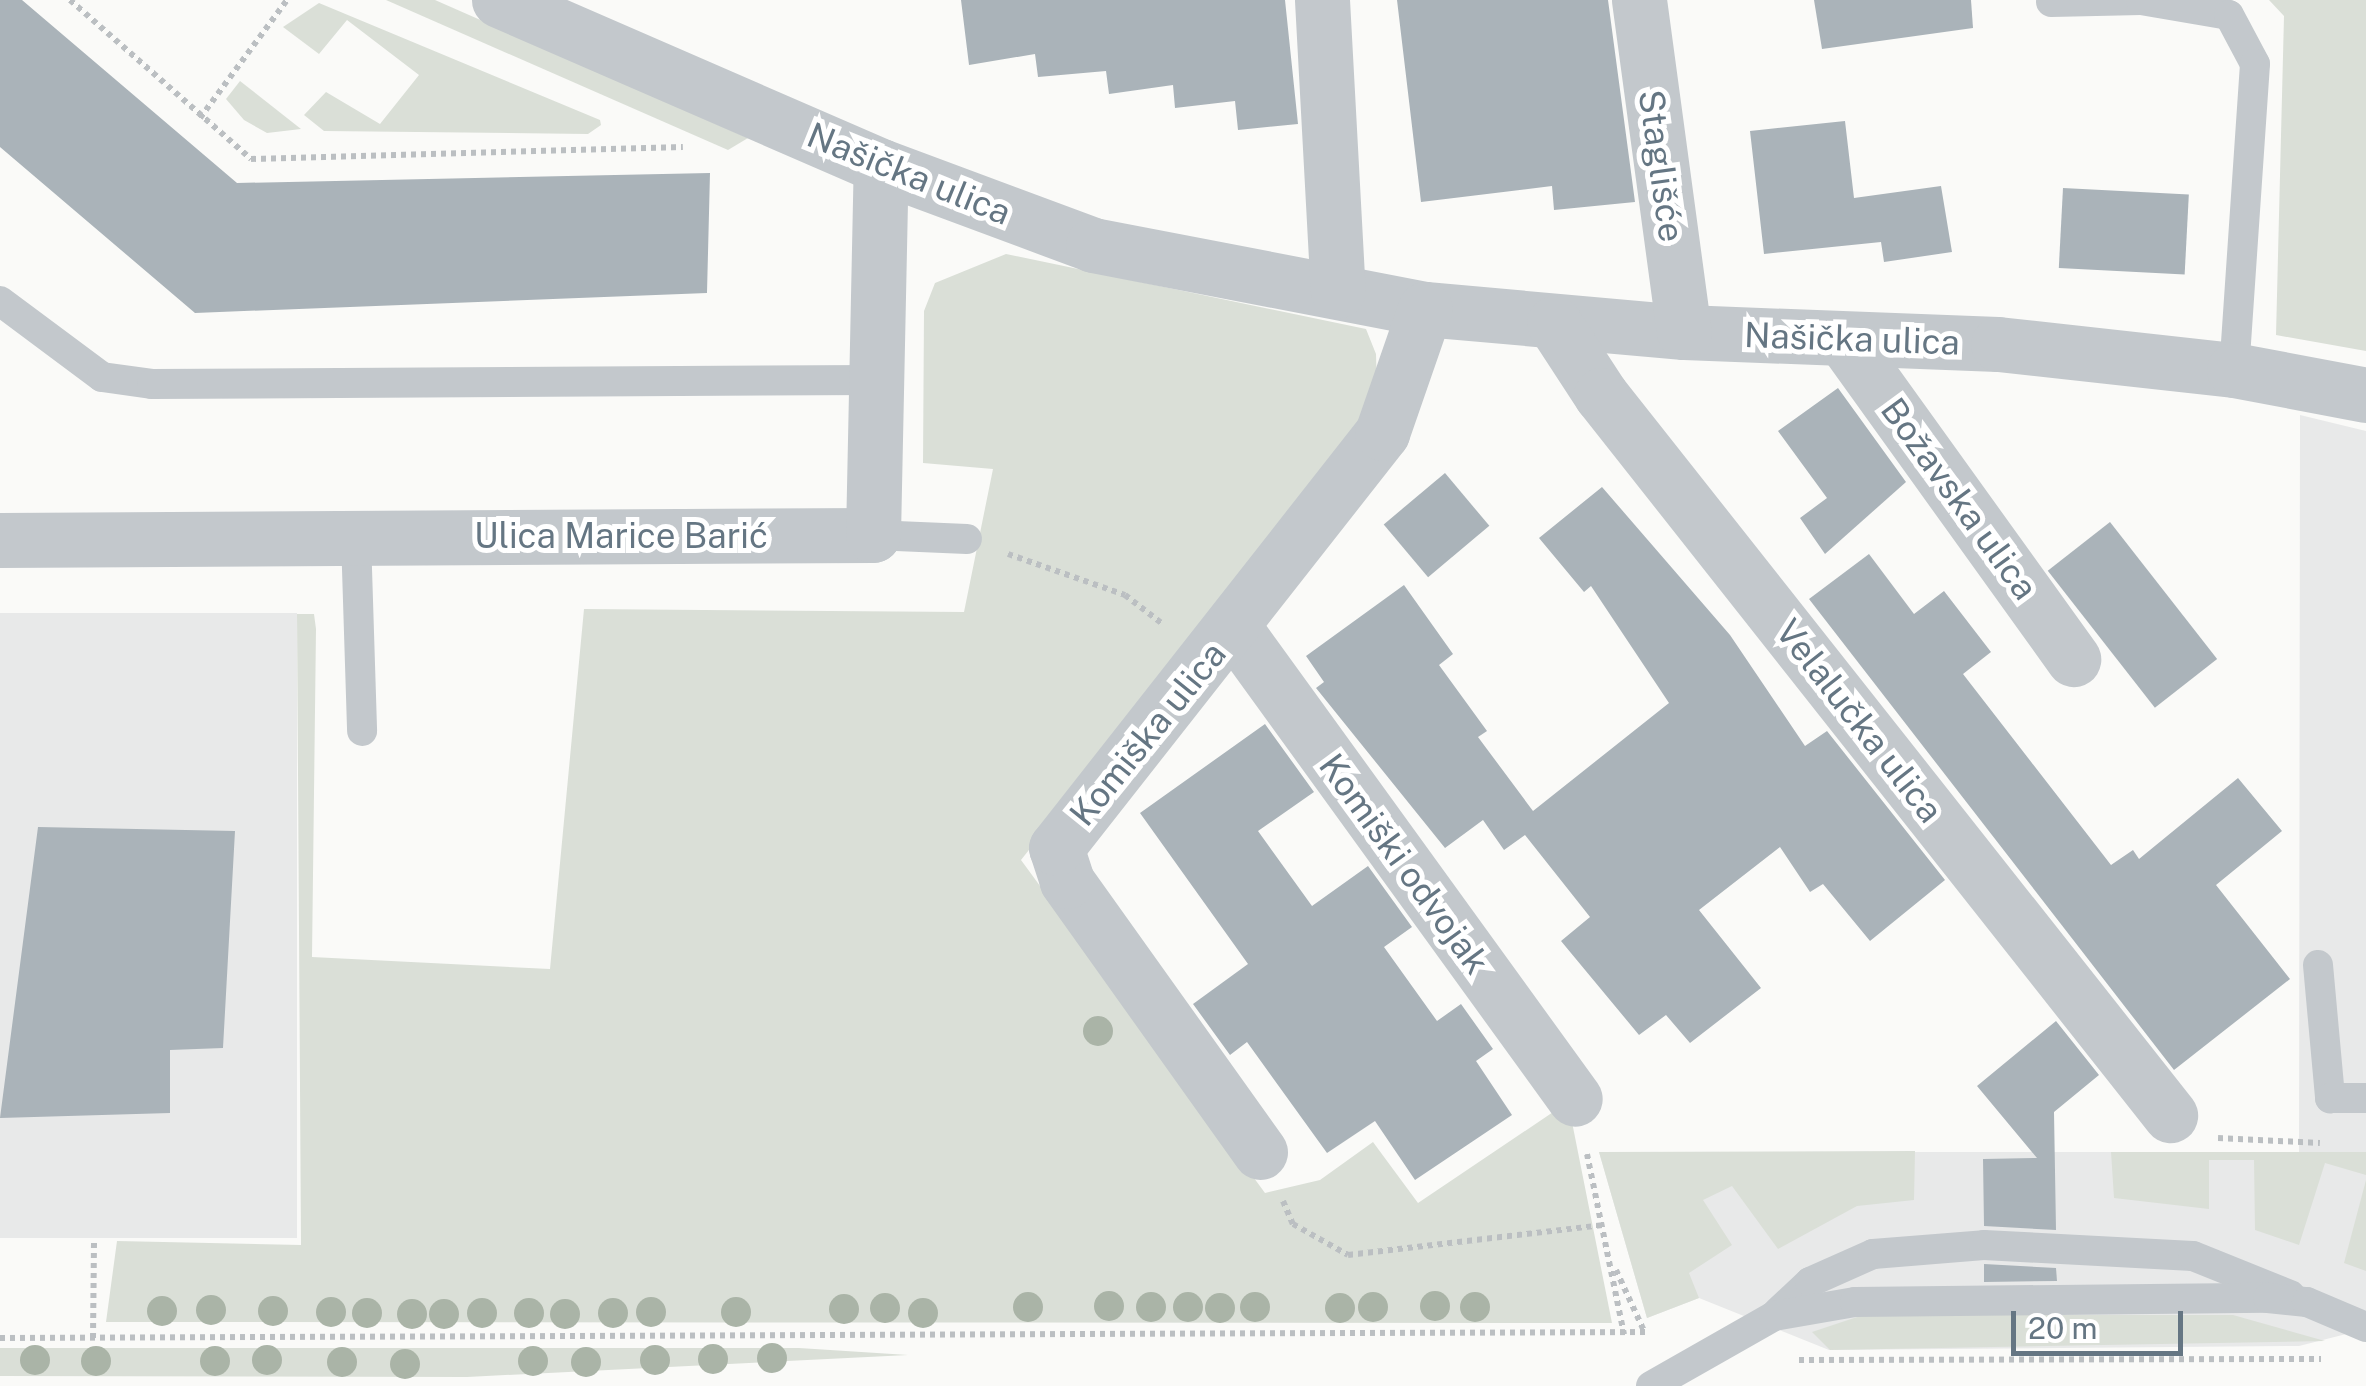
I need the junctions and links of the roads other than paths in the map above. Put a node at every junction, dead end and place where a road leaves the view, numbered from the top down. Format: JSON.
{"nodes":[{"id":1,"x":499,"y":0,"type":"edge"},
{"id":2,"x":1322,"y":0,"type":"edge"},
{"id":3,"x":1639,"y":0,"type":"edge"},
{"id":4,"x":2051,"y":2,"type":"edge"},
{"id":5,"x":881,"y":166,"type":"junction"},
{"id":6,"x":1338,"y":292,"type":"junction"},
{"id":7,"x":0,"y":301,"type":"edge"},
{"id":8,"x":1425,"y":308,"type":"junction"},
{"id":9,"x":1554,"y":322,"type":"junction"},
{"id":10,"x":1684,"y":332,"type":"junction"},
{"id":11,"x":1844,"y":340,"type":"junction"},
{"id":12,"x":2234,"y":370,"type":"junction"},
{"id":13,"x":874,"y":380,"type":"junction"},
{"id":14,"x":2366,"y":395,"type":"edge"},
{"id":15,"x":873,"y":535,"type":"junction"},
{"id":16,"x":356,"y":537,"type":"junction"},
{"id":17,"x":967,"y":539,"type":"road end"},
{"id":18,"x":0,"y":540,"type":"edge"},
{"id":19,"x":1221,"y":643,"type":"junction"},
{"id":20,"x":2073,"y":659,"type":"dead end"},
{"id":21,"x":362,"y":731,"type":"dead end"},
{"id":22,"x":2318,"y":965,"type":"dead end"},
{"id":23,"x":2366,"y":1098,"type":"edge"},
{"id":24,"x":1574,"y":1099,"type":"road end"},
{"id":25,"x":2170,"y":1115,"type":"road end"},
{"id":26,"x":1260,"y":1152,"type":"road end"},
{"id":27,"x":2306,"y":1302,"type":"junction"},
{"id":28,"x":1774,"y":1316,"type":"junction"},
{"id":29,"x":2366,"y":1328,"type":"edge"},
{"id":30,"x":1651,"y":1386,"type":"edge"}],
"edges":[{"from":1,"to":5,"type":"street","name":"Našička ulica"},
{"from":2,"to":6,"type":"street"},
{"from":3,"to":10,"type":"street","name":"Staglišće"},
{"from":4,"to":12,"type":"lane"},
{"from":5,"to":6,"type":"street","name":"Našička ulica"},
{"from":5,"to":13,"type":"street"},
{"from":6,"to":8,"type":"street","name":"Našička ulica"},
{"from":7,"to":13,"type":"lane"},
{"from":8,"to":9,"type":"street","name":"Našička ulica"},
{"from":8,"to":19,"type":"street","name":"Komiška ulica"},
{"from":9,"to":10,"type":"street","name":"Našička ulica"},
{"from":9,"to":25,"type":"street","name":"Velalučka ulica"},
{"from":10,"to":11,"type":"street","name":"Našička ulica"},
{"from":11,"to":12,"type":"street","name":"Našička ulica"},
{"from":11,"to":20,"type":"street","name":"Božavska ulica"},
{"from":12,"to":14,"type":"street","name":"Našička ulica"},
{"from":13,"to":15,"type":"street"},
{"from":15,"to":16,"type":"street","name":"Ulica Marice Barić"},
{"from":15,"to":17,"type":"lane"},
{"from":16,"to":18,"type":"street","name":"Ulica Marice Barić"},
{"from":16,"to":21,"type":"lane"},
{"from":19,"to":24,"type":"street","name":"Komiški odvojak"},
{"from":19,"to":26,"type":"street","name":"Komiška ulica"},
{"from":22,"to":23,"type":"lane"},
{"from":27,"to":28,"type":"lane"},
{"from":27,"to":28,"type":"lane"},
{"from":27,"to":29,"type":"lane"},
{"from":28,"to":30,"type":"lane"}]}
